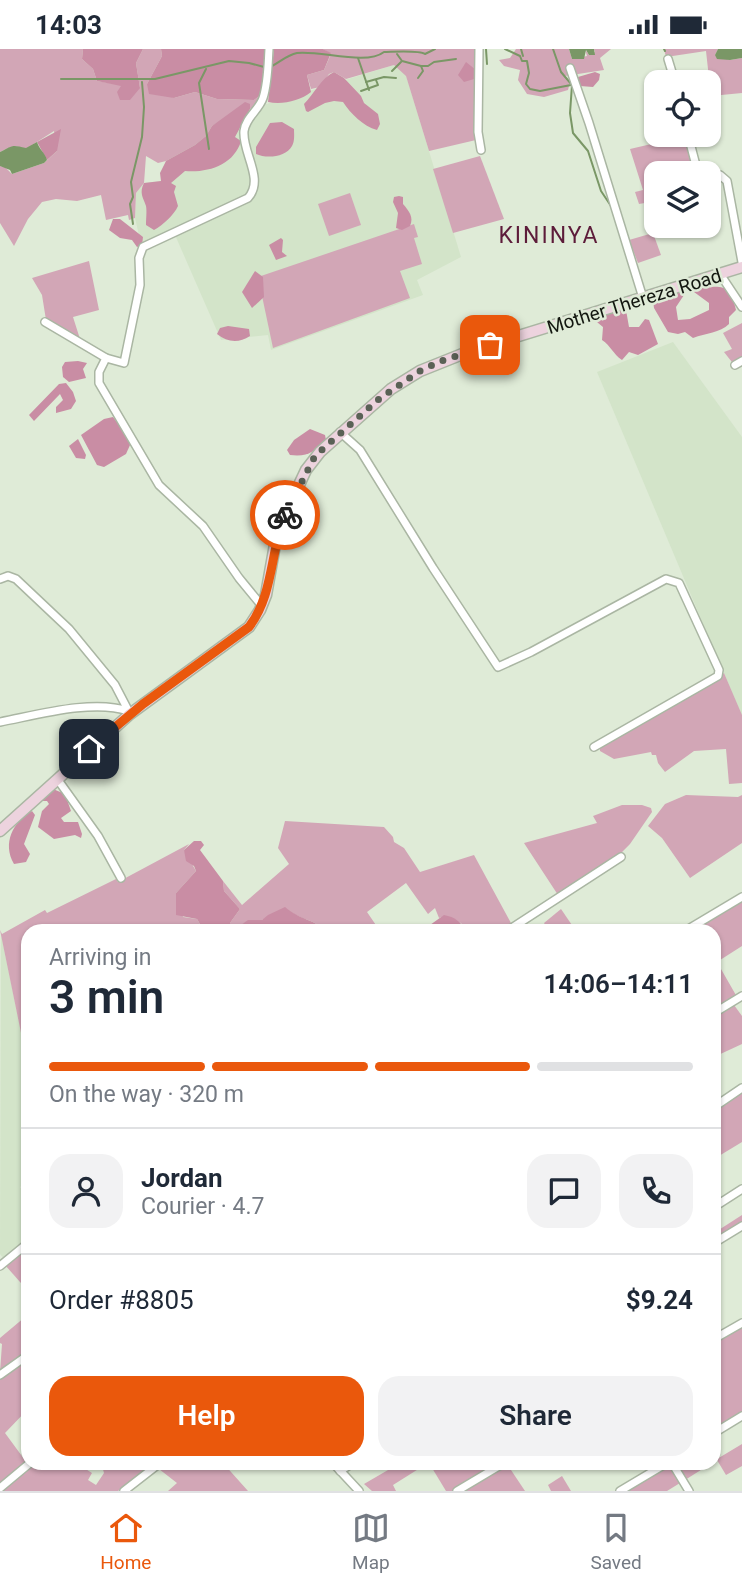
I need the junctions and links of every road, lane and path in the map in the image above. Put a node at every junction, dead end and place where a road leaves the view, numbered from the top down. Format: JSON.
{"nodes":[{"id":1,"x":269,"y":49,"type":"edge"},
{"id":2,"x":479,"y":49,"type":"edge"},
{"id":3,"x":668,"y":59,"type":"dead end"},
{"id":4,"x":570,"y":68,"type":"dead end"},
{"id":5,"x":671,"y":70,"type":"edge"},
{"id":6,"x":481,"y":150,"type":"dead end"},
{"id":7,"x":721,"y":176,"type":"edge"},
{"id":8,"x":742,"y":265,"type":"edge"},
{"id":9,"x":720,"y":274,"type":"junction"},
{"id":10,"x":643,"y":298,"type":"junction"},
{"id":11,"x":742,"y":307,"type":"edge"},
{"id":12,"x":45,"y":322,"type":"dead end"},
{"id":13,"x":106,"y":358,"type":"junction"},
{"id":14,"x":341,"y":432,"type":"junction"},
{"id":15,"x":0,"y":579,"type":"edge"},
{"id":16,"x":262,"y":605,"type":"junction"},
{"id":17,"x":129,"y":712,"type":"junction"},
{"id":18,"x":0,"y":722,"type":"edge"},
{"id":19,"x":594,"y":747,"type":"dead end"},
{"id":20,"x":58,"y":780,"type":"junction"},
{"id":21,"x":0,"y":831,"type":"edge"},
{"id":22,"x":621,"y":857,"type":"dead end"},
{"id":23,"x":121,"y":878,"type":"dead end"},
{"id":24,"x":742,"y":897,"type":"edge"},
{"id":25,"x":518,"y":924,"type":"edge"},
{"id":26,"x":697,"y":924,"type":"edge"},
{"id":27,"x":742,"y":996,"type":"edge"},
{"id":28,"x":721,"y":1009,"type":"edge"},
{"id":29,"x":742,"y":1088,"type":"edge"},
{"id":30,"x":721,"y":1102,"type":"edge"},
{"id":31,"x":742,"y":1189,"type":"edge"},
{"id":32,"x":721,"y":1202,"type":"edge"},
{"id":33,"x":742,"y":1226,"type":"edge"},
{"id":34,"x":721,"y":1239,"type":"edge"},
{"id":35,"x":21,"y":1249,"type":"edge"},
{"id":36,"x":0,"y":1266,"type":"edge"},
{"id":37,"x":742,"y":1323,"type":"edge"},
{"id":38,"x":721,"y":1335,"type":"edge"},
{"id":39,"x":21,"y":1360,"type":"edge"},
{"id":40,"x":0,"y":1375,"type":"edge"},
{"id":41,"x":741,"y":1419,"type":"edge"},
{"id":42,"x":721,"y":1429,"type":"edge"},
{"id":43,"x":22,"y":1470,"type":"edge"},
{"id":44,"x":151,"y":1470,"type":"edge"},
{"id":45,"x":493,"y":1470,"type":"edge"},
{"id":46,"x":655,"y":1470,"type":"edge"},
{"id":47,"x":672,"y":1470,"type":"edge"},
{"id":48,"x":340,"y":1471,"type":"edge"},
{"id":49,"x":1,"y":1487,"type":"edge"},
{"id":50,"x":124,"y":1491,"type":"edge"},
{"id":51,"x":359,"y":1491,"type":"edge"},
{"id":52,"x":457,"y":1491,"type":"edge"},
{"id":53,"x":620,"y":1491,"type":"edge"},
{"id":54,"x":689,"y":1491,"type":"edge"}],
"edges":[{"from":1,"to":13,"type":"street"},
{"from":2,"to":6,"type":"street"},
{"from":3,"to":5,"type":"street"},
{"from":4,"to":10,"type":"street"},
{"from":7,"to":8,"type":"street"},
{"from":8,"to":9,"type":"street","name":"Mother Thereza Road"},
{"from":9,"to":10,"type":"street","name":"Mother Thereza Road"},
{"from":9,"to":11,"type":"street"},
{"from":10,"to":14,"type":"street","name":"Mother Thereza Road"},
{"from":12,"to":13,"type":"street"},
{"from":13,"to":16,"type":"street"},
{"from":14,"to":16,"type":"street","name":"Mother Thereza Road"},
{"from":14,"to":19,"type":"street"},
{"from":15,"to":17,"type":"street"},
{"from":16,"to":17,"type":"street","name":"Mother Thereza Road"},
{"from":17,"to":18,"type":"street"},
{"from":17,"to":20,"type":"street","name":"Mother Thereza Road"},
{"from":20,"to":21,"type":"street","name":"Mother Thereza Road"},
{"from":20,"to":23,"type":"street"},
{"from":22,"to":25,"type":"street"},
{"from":24,"to":26,"type":"street"},
{"from":27,"to":28,"type":"street"},
{"from":29,"to":30,"type":"street"},
{"from":31,"to":32,"type":"street"},
{"from":33,"to":34,"type":"street"},
{"from":35,"to":36,"type":"street"},
{"from":37,"to":38,"type":"street"},
{"from":39,"to":40,"type":"street"},
{"from":41,"to":42,"type":"street"},
{"from":43,"to":49,"type":"street"},
{"from":44,"to":50,"type":"street"},
{"from":45,"to":52,"type":"street"},
{"from":46,"to":53,"type":"street"},
{"from":47,"to":54,"type":"street"},
{"from":48,"to":51,"type":"street"}]}
